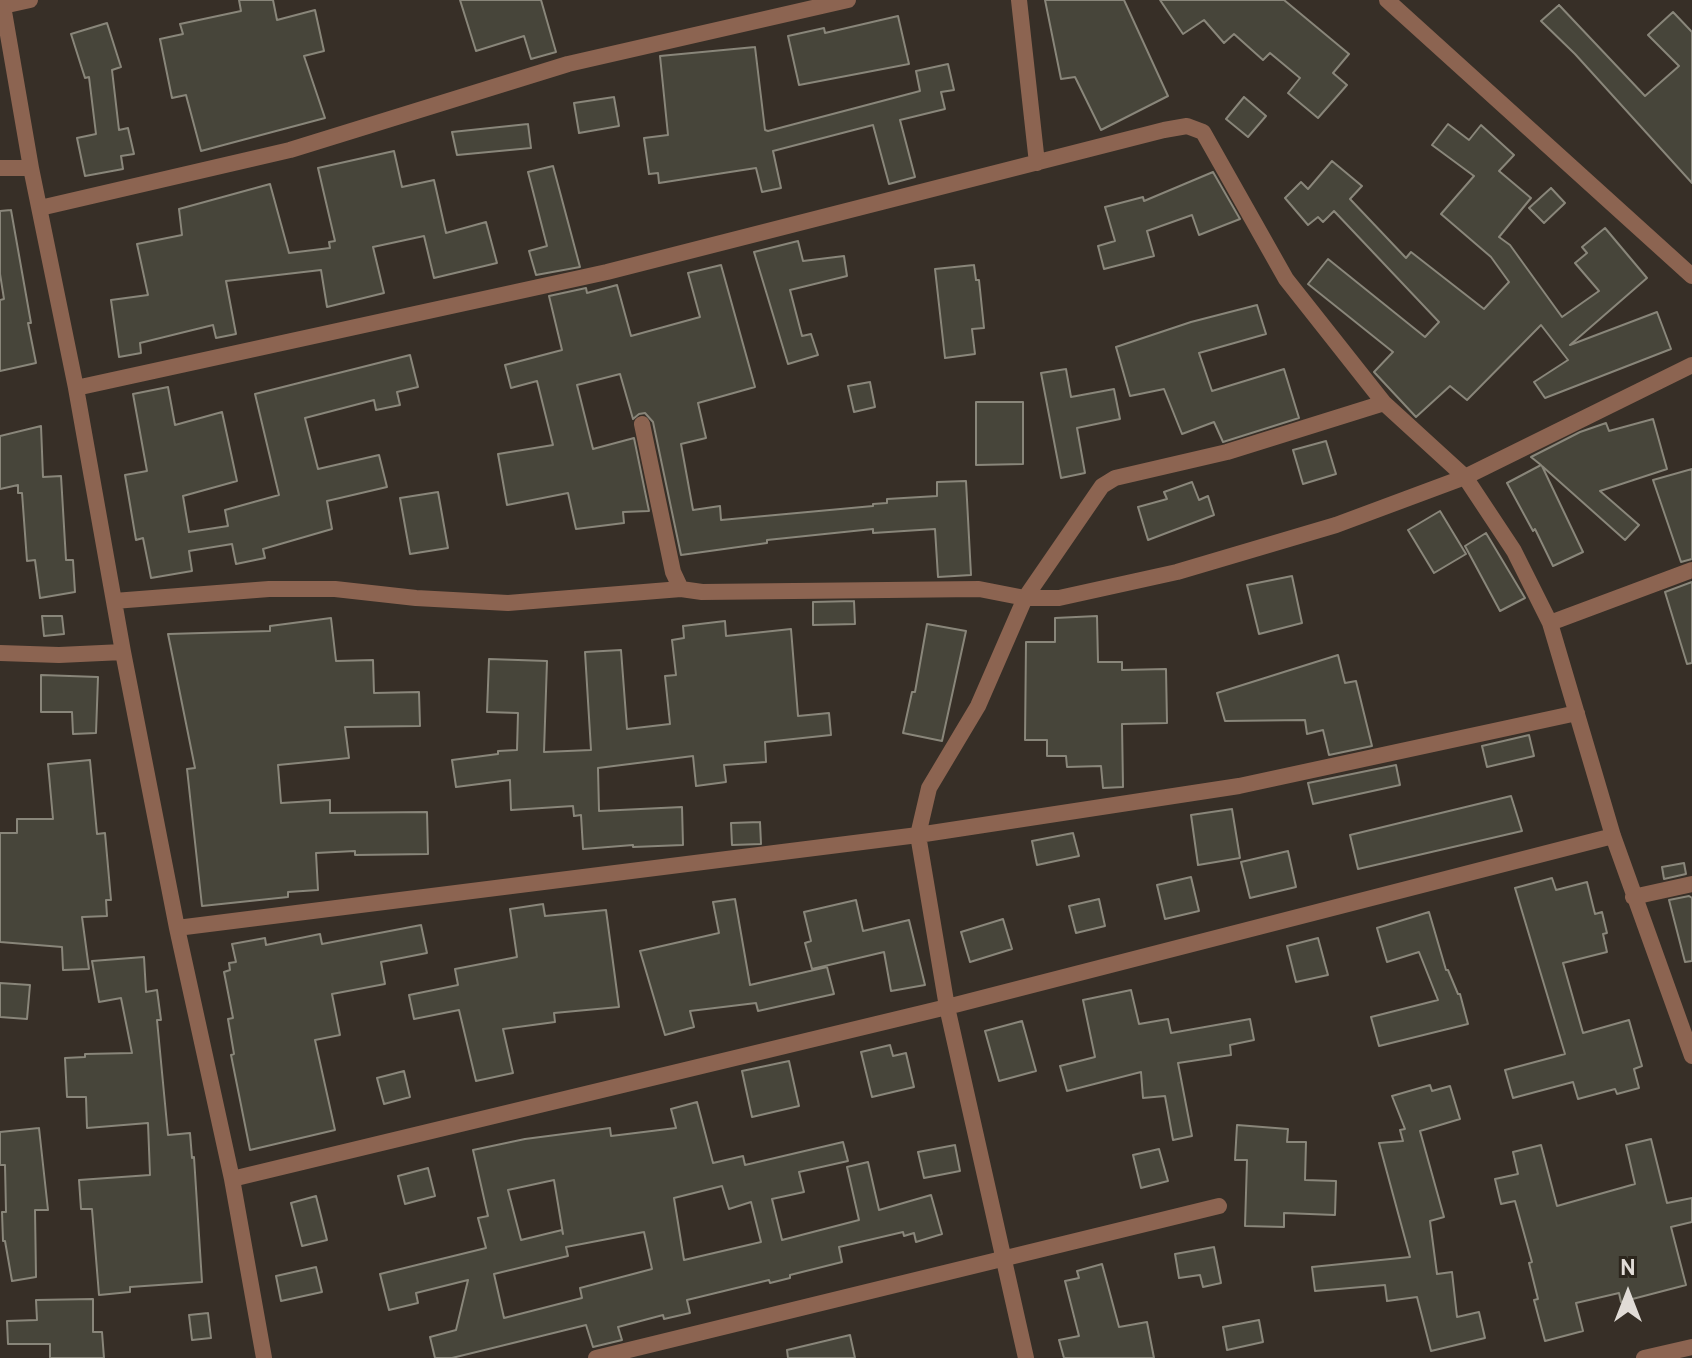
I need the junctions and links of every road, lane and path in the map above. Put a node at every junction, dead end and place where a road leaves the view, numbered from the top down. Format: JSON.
{"nodes":[{"id":1,"x":30,"y":0,"type":"edge"},
{"id":2,"x":848,"y":0,"type":"edge"},
{"id":3,"x":1019,"y":0,"type":"edge"},
{"id":4,"x":1387,"y":0,"type":"edge"},
{"id":5,"x":3,"y":3,"type":"edge"},
{"id":6,"x":1037,"y":163,"type":"junction"},
{"id":7,"x":0,"y":168,"type":"edge"},
{"id":8,"x":31,"y":168,"type":"junction"},
{"id":9,"x":40,"y":208,"type":"junction"},
{"id":10,"x":1692,"y":276,"type":"edge"},
{"id":11,"x":1692,"y":365,"type":"edge"},
{"id":12,"x":76,"y":388,"type":"junction"},
{"id":13,"x":1384,"y":403,"type":"junction"},
{"id":14,"x":642,"y":424,"type":"dead end"},
{"id":15,"x":1465,"y":477,"type":"junction"},
{"id":16,"x":1692,"y":570,"type":"edge"},
{"id":17,"x":681,"y":589,"type":"junction"},
{"id":18,"x":1025,"y":598,"type":"junction"},
{"id":19,"x":114,"y":601,"type":"junction"},
{"id":20,"x":1550,"y":623,"type":"junction"},
{"id":21,"x":123,"y":652,"type":"junction"},
{"id":22,"x":0,"y":653,"type":"edge"},
{"id":23,"x":1577,"y":713,"type":"junction"},
{"id":24,"x":918,"y":835,"type":"junction"},
{"id":25,"x":1613,"y":836,"type":"junction"},
{"id":26,"x":1692,"y":884,"type":"edge"},
{"id":27,"x":1633,"y":897,"type":"junction"},
{"id":28,"x":177,"y":928,"type":"junction"},
{"id":29,"x":947,"y":1007,"type":"junction"},
{"id":30,"x":1692,"y":1056,"type":"edge"},
{"id":31,"x":232,"y":1179,"type":"junction"},
{"id":32,"x":1219,"y":1206,"type":"dead end"},
{"id":33,"x":1003,"y":1258,"type":"junction"},
{"id":34,"x":1692,"y":1347,"type":"edge"},
{"id":35,"x":264,"y":1358,"type":"edge"},
{"id":36,"x":596,"y":1358,"type":"edge"},
{"id":37,"x":1026,"y":1358,"type":"edge"},
{"id":38,"x":1644,"y":1358,"type":"edge"}],
"edges":[{"from":1,"to":5,"type":"street"},
{"from":2,"to":9,"type":"street"},
{"from":3,"to":6,"type":"street"},
{"from":4,"to":10,"type":"street"},
{"from":5,"to":8,"type":"street"},
{"from":6,"to":12,"type":"street"},
{"from":6,"to":13,"type":"street"},
{"from":7,"to":8,"type":"street"},
{"from":8,"to":9,"type":"street"},
{"from":9,"to":12,"type":"street"},
{"from":11,"to":15,"type":"street"},
{"from":12,"to":19,"type":"street"},
{"from":13,"to":15,"type":"street"},
{"from":13,"to":18,"type":"street"},
{"from":14,"to":17,"type":"street"},
{"from":15,"to":18,"type":"street"},
{"from":15,"to":20,"type":"street"},
{"from":16,"to":20,"type":"street"},
{"from":17,"to":18,"type":"street"},
{"from":17,"to":19,"type":"street"},
{"from":18,"to":24,"type":"street"},
{"from":19,"to":21,"type":"street"},
{"from":20,"to":23,"type":"street"},
{"from":21,"to":22,"type":"street"},
{"from":21,"to":28,"type":"street"},
{"from":23,"to":24,"type":"street"},
{"from":23,"to":25,"type":"street"},
{"from":24,"to":28,"type":"street"},
{"from":24,"to":29,"type":"street"},
{"from":25,"to":27,"type":"street"},
{"from":25,"to":29,"type":"street"},
{"from":26,"to":27,"type":"street"},
{"from":27,"to":30,"type":"street"},
{"from":28,"to":31,"type":"street"},
{"from":29,"to":31,"type":"street"},
{"from":29,"to":33,"type":"street"},
{"from":31,"to":35,"type":"street"},
{"from":32,"to":33,"type":"street"},
{"from":33,"to":36,"type":"street"},
{"from":33,"to":37,"type":"street"},
{"from":34,"to":38,"type":"street"}]}
